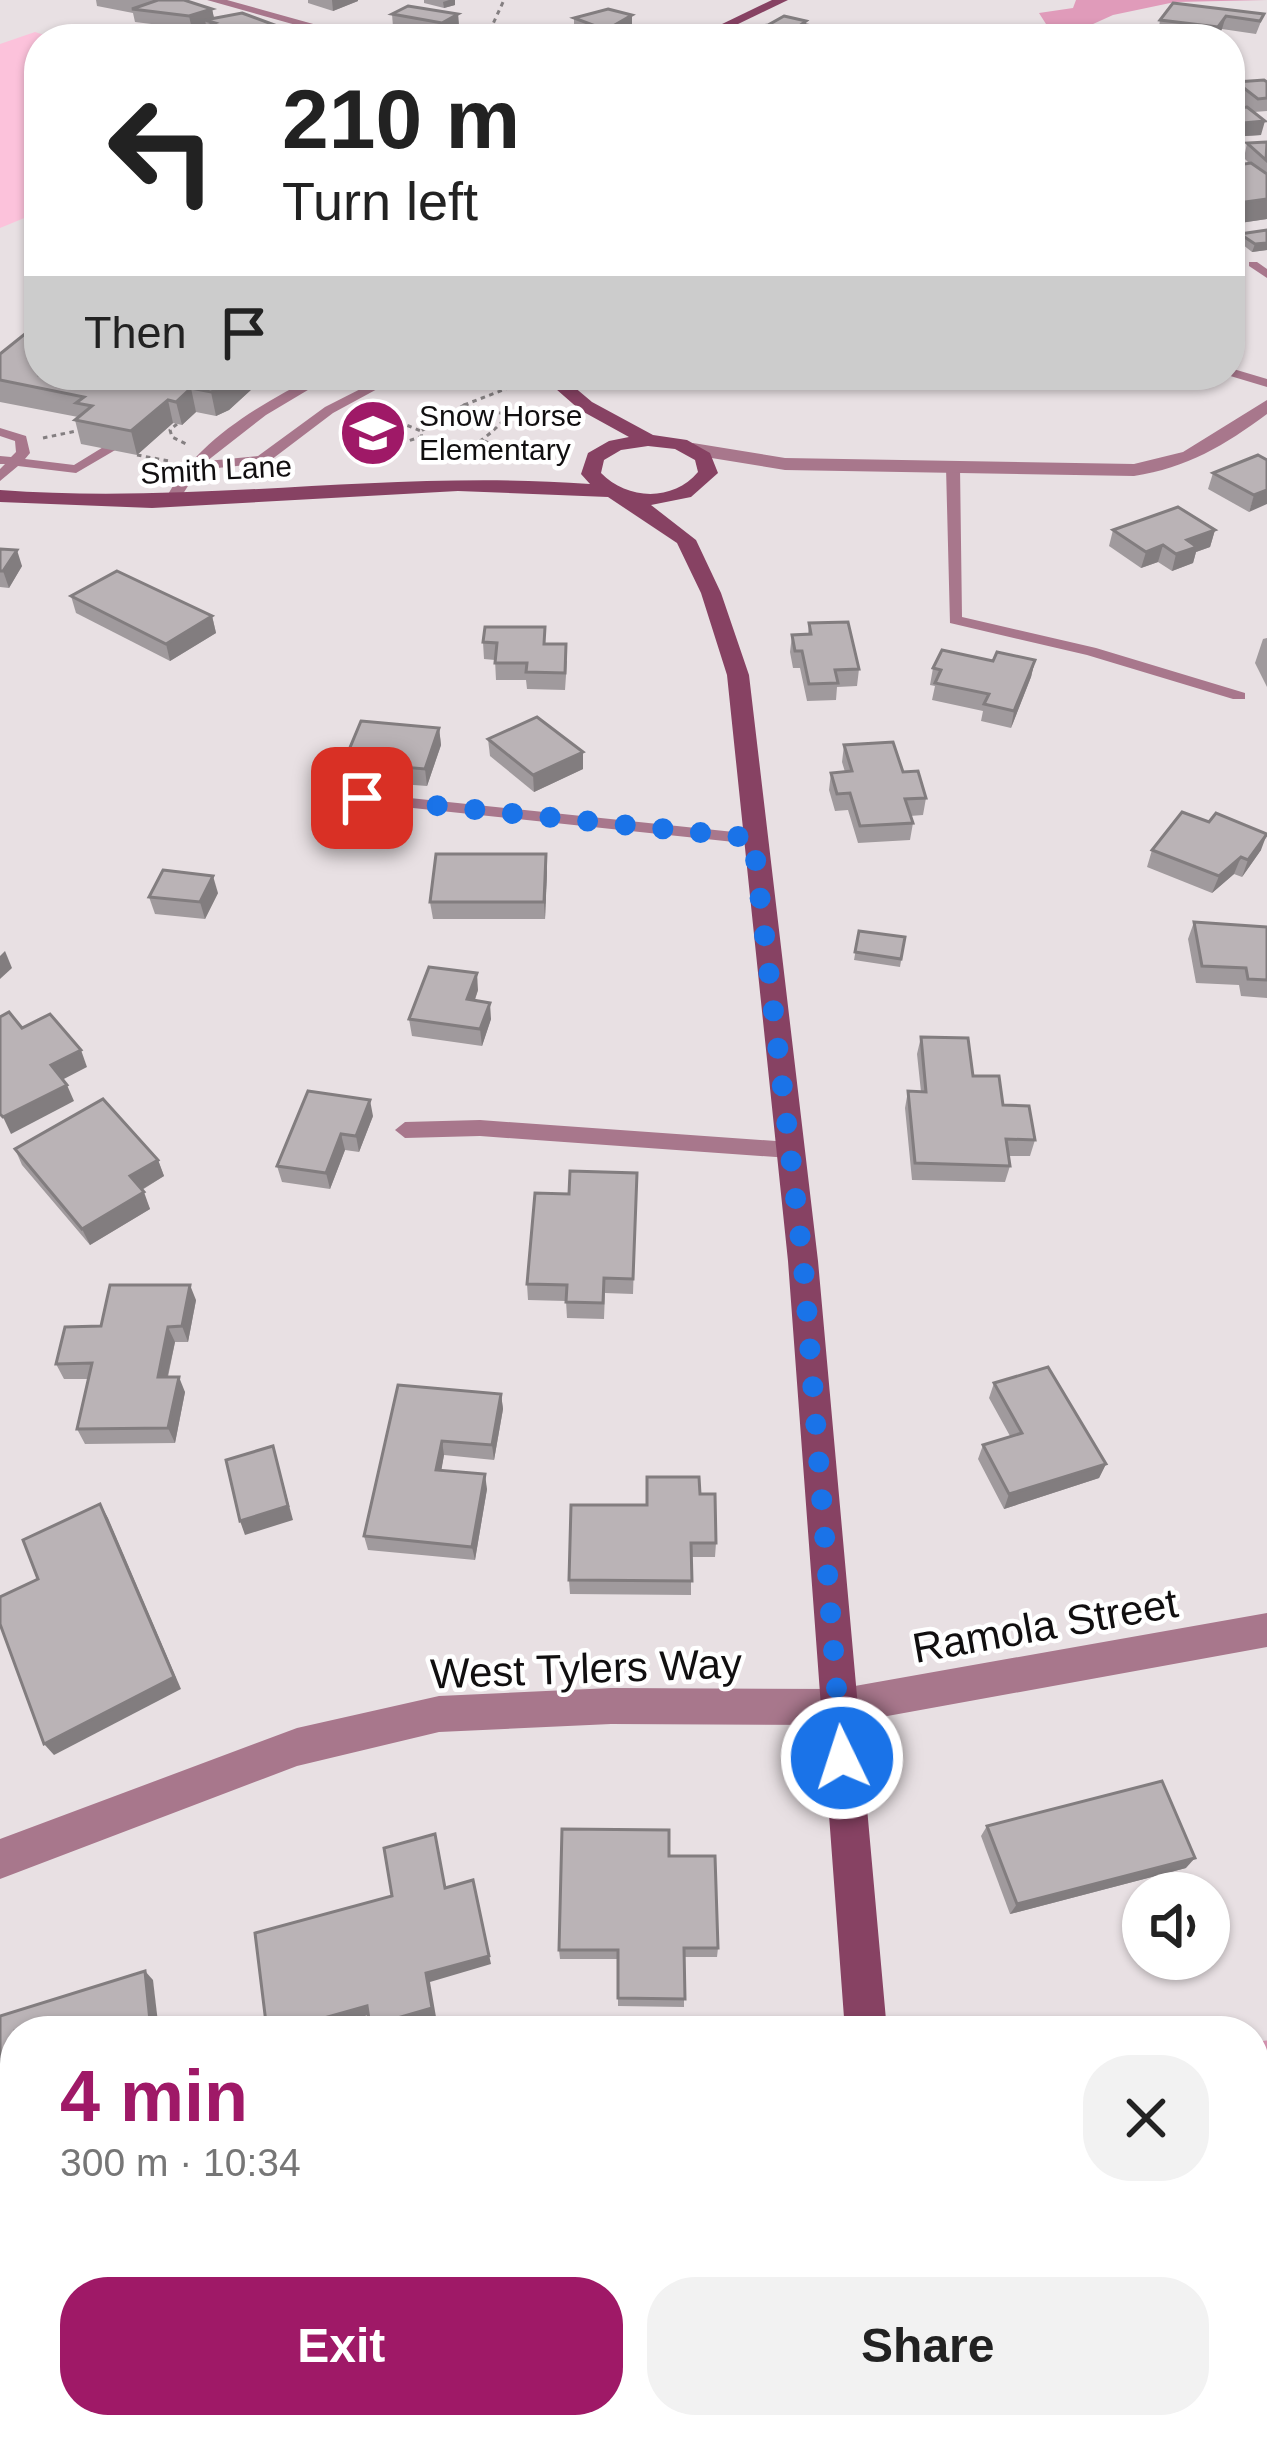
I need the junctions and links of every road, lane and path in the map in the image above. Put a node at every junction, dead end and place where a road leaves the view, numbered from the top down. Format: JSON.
{"nodes":[{"id":1,"x":213,"y":0,"type":"edge"},
{"id":2,"x":272,"y":0,"type":"edge"},
{"id":3,"x":782,"y":0,"type":"edge"},
{"id":4,"x":247,"y":8,"type":"junction"},
{"id":5,"x":306,"y":24,"type":"edge"},
{"id":6,"x":730,"y":24,"type":"edge"},
{"id":7,"x":1253,"y":264,"type":"dead end"},
{"id":8,"x":1267,"y":274,"type":"edge"},
{"id":9,"x":301,"y":390,"type":"edge"},
{"id":10,"x":368,"y":390,"type":"edge"},
{"id":11,"x":503,"y":390,"type":"edge"},
{"id":12,"x":567,"y":390,"type":"edge"},
{"id":13,"x":464,"y":405,"type":"junction"},
{"id":14,"x":1267,"y":405,"type":"edge"},
{"id":15,"x":586,"y":406,"type":"junction"},
{"id":16,"x":385,"y":416,"type":"dead end"},
{"id":17,"x":507,"y":418,"type":"junction"},
{"id":18,"x":559,"y":419,"type":"dead end"},
{"id":19,"x":177,"y":424,"type":"edge"},
{"id":20,"x":90,"y":428,"type":"edge"},
{"id":21,"x":0,"y":432,"type":"edge"},
{"id":22,"x":420,"y":434,"type":"junction"},
{"id":23,"x":43,"y":438,"type":"dead end"},
{"id":24,"x":648,"y":440,"type":"junction"},
{"id":25,"x":484,"y":441,"type":"junction"},
{"id":26,"x":196,"y":447,"type":"dead end"},
{"id":27,"x":110,"y":449,"type":"edge"},
{"id":28,"x":693,"y":449,"type":"junction"},
{"id":29,"x":137,"y":454,"type":"edge"},
{"id":30,"x":600,"y":454,"type":"junction"},
{"id":31,"x":7,"y":461,"type":"edge"},
{"id":32,"x":536,"y":462,"type":"dead end"},
{"id":33,"x":785,"y":464,"type":"junction"},
{"id":34,"x":186,"y":465,"type":"junction"},
{"id":35,"x":953,"y":467,"type":"junction"},
{"id":36,"x":376,"y":474,"type":"dead end"},
{"id":37,"x":0,"y":477,"type":"edge"},
{"id":38,"x":704,"y":482,"type":"junction"},
{"id":39,"x":506,"y":484,"type":"junction"},
{"id":40,"x":618,"y":494,"type":"junction"},
{"id":41,"x":682,"y":494,"type":"junction"},
{"id":42,"x":0,"y":496,"type":"edge"},
{"id":43,"x":171,"y":502,"type":"junction"},
{"id":44,"x":686,"y":540,"type":"junction"},
{"id":45,"x":1240,"y":696,"type":"dead end"},
{"id":46,"x":362,"y":798,"type":"dead end"},
{"id":47,"x":753,"y":838,"type":"junction"},
{"id":48,"x":405,"y":1130,"type":"dead end"},
{"id":49,"x":790,"y":1150,"type":"junction"},
{"id":50,"x":1267,"y":1630,"type":"edge"},
{"id":51,"x":838,"y":1707,"type":"junction"},
{"id":52,"x":0,"y":1859,"type":"edge"},
{"id":53,"x":865,"y":2016,"type":"edge"}],
"edges":[{"from":1,"to":4,"type":"street"},
{"from":2,"to":4,"type":"street"},
{"from":3,"to":6,"type":"street"},
{"from":4,"to":5,"type":"street"},
{"from":7,"to":8,"type":"lane"},
{"from":9,"to":34,"type":"lane"},
{"from":10,"to":34,"type":"lane"},
{"from":11,"to":13,"type":"path"},
{"from":12,"to":15,"type":"street"},
{"from":13,"to":17,"type":"path"},
{"from":13,"to":22,"type":"path"},
{"from":14,"to":35,"type":"street"},
{"from":15,"to":24,"type":"street"},
{"from":15,"to":30,"type":"street"},
{"from":16,"to":22,"type":"path"},
{"from":17,"to":18,"type":"path"},
{"from":17,"to":25,"type":"path"},
{"from":19,"to":26,"type":"path"},
{"from":20,"to":23,"type":"path"},
{"from":21,"to":31,"type":"lane"},
{"from":22,"to":25,"type":"path"},
{"from":22,"to":36,"type":"path"},
{"from":24,"to":28,"type":"street"},
{"from":24,"to":30,"type":"street","name":"Smith Lane"},
{"from":25,"to":32,"type":"path"},
{"from":27,"to":31,"type":"lane"},
{"from":28,"to":33,"type":"street"},
{"from":28,"to":38,"type":"street"},
{"from":29,"to":34,"type":"path"},
{"from":30,"to":39,"type":"street","name":"Smith Lane"},
{"from":30,"to":40,"type":"street"},
{"from":31,"to":37,"type":"lane"},
{"from":33,"to":35,"type":"street"},
{"from":33,"to":38,"type":"street"},
{"from":34,"to":43,"type":"lane"},
{"from":35,"to":45,"type":"lane"},
{"from":38,"to":41,"type":"street"},
{"from":39,"to":40,"type":"street","name":"Smith Lane"},
{"from":39,"to":43,"type":"street","name":"Smith Lane"},
{"from":40,"to":41,"type":"street","name":"Smith Lane"},
{"from":40,"to":44,"type":"street"},
{"from":41,"to":44,"type":"street"},
{"from":42,"to":43,"type":"street","name":"Smith Lane"},
{"from":44,"to":47,"type":"street"},
{"from":46,"to":47,"type":"lane"},
{"from":47,"to":49,"type":"street"},
{"from":48,"to":49,"type":"lane"},
{"from":49,"to":51,"type":"street"},
{"from":50,"to":51,"type":"street","name":"Ramola Street"},
{"from":51,"to":52,"type":"street","name":"West Tylers Way"},
{"from":51,"to":53,"type":"street"}]}
